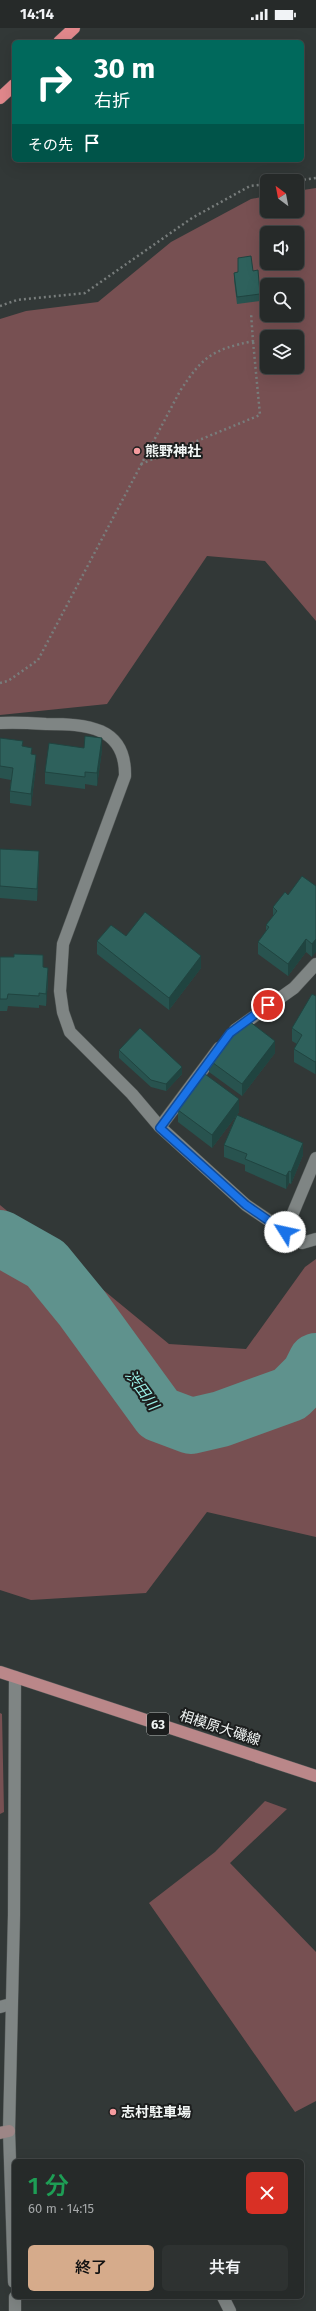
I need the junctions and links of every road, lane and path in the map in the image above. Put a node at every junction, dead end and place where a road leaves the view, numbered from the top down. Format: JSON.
{"nodes":[{"id":1,"x":74,"y":28,"type":"edge"},
{"id":2,"x":61,"y":40,"type":"edge"},
{"id":3,"x":12,"y":87,"type":"edge"},
{"id":4,"x":0,"y":98,"type":"edge"},
{"id":5,"x":316,"y":178,"type":"edge"},
{"id":6,"x":304,"y":180,"type":"edge"},
{"id":7,"x":260,"y":185,"type":"edge"},
{"id":8,"x":0,"y":306,"type":"edge"},
{"id":9,"x":251,"y":313,"type":"dead end"},
{"id":10,"x":253,"y":341,"type":"junction"},
{"id":11,"x":141,"y":464,"type":"junction"},
{"id":12,"x":0,"y":683,"type":"edge"},
{"id":13,"x":0,"y":724,"type":"edge"},
{"id":14,"x":316,"y":964,"type":"edge"},
{"id":15,"x":160,"y":1128,"type":"junction"},
{"id":16,"x":316,"y":1158,"type":"edge"},
{"id":17,"x":285,"y":1232,"type":"junction"},
{"id":18,"x":316,"y":1239,"type":"edge"},
{"id":19,"x":0,"y":1672,"type":"edge"},
{"id":20,"x":15,"y":1677,"type":"junction"},
{"id":21,"x":316,"y":1776,"type":"edge"},
{"id":22,"x":5,"y":2006,"type":"edge"},
{"id":23,"x":4,"y":2132,"type":"edge"},
{"id":24,"x":12,"y":2252,"type":"edge"},
{"id":25,"x":14,"y":2299,"type":"edge"},
{"id":26,"x":224,"y":2299,"type":"edge"},
{"id":27,"x":15,"y":2311,"type":"edge"},
{"id":28,"x":230,"y":2311,"type":"edge"}],
"edges":[{"from":1,"to":2,"type":"highway"},
{"from":3,"to":4,"type":"highway"},
{"from":5,"to":6,"type":"path"},
{"from":7,"to":8,"type":"path"},
{"from":9,"to":10,"type":"path"},
{"from":10,"to":11,"type":"path"},
{"from":10,"to":11,"type":"path"},
{"from":11,"to":12,"type":"path"},
{"from":13,"to":15,"type":"street"},
{"from":14,"to":15,"type":"street"},
{"from":15,"to":17,"type":"street"},
{"from":16,"to":17,"type":"street"},
{"from":17,"to":18,"type":"street"},
{"from":19,"to":20,"type":"main road","name":"相模原大磯線","number":"63"},
{"from":20,"to":21,"type":"main road","name":"相模原大磯線","number":"63"},
{"from":20,"to":22,"type":"street"},
{"from":22,"to":23,"type":"street"},
{"from":23,"to":24,"type":"street"},
{"from":25,"to":27,"type":"street"},
{"from":26,"to":28,"type":"street"}]}
